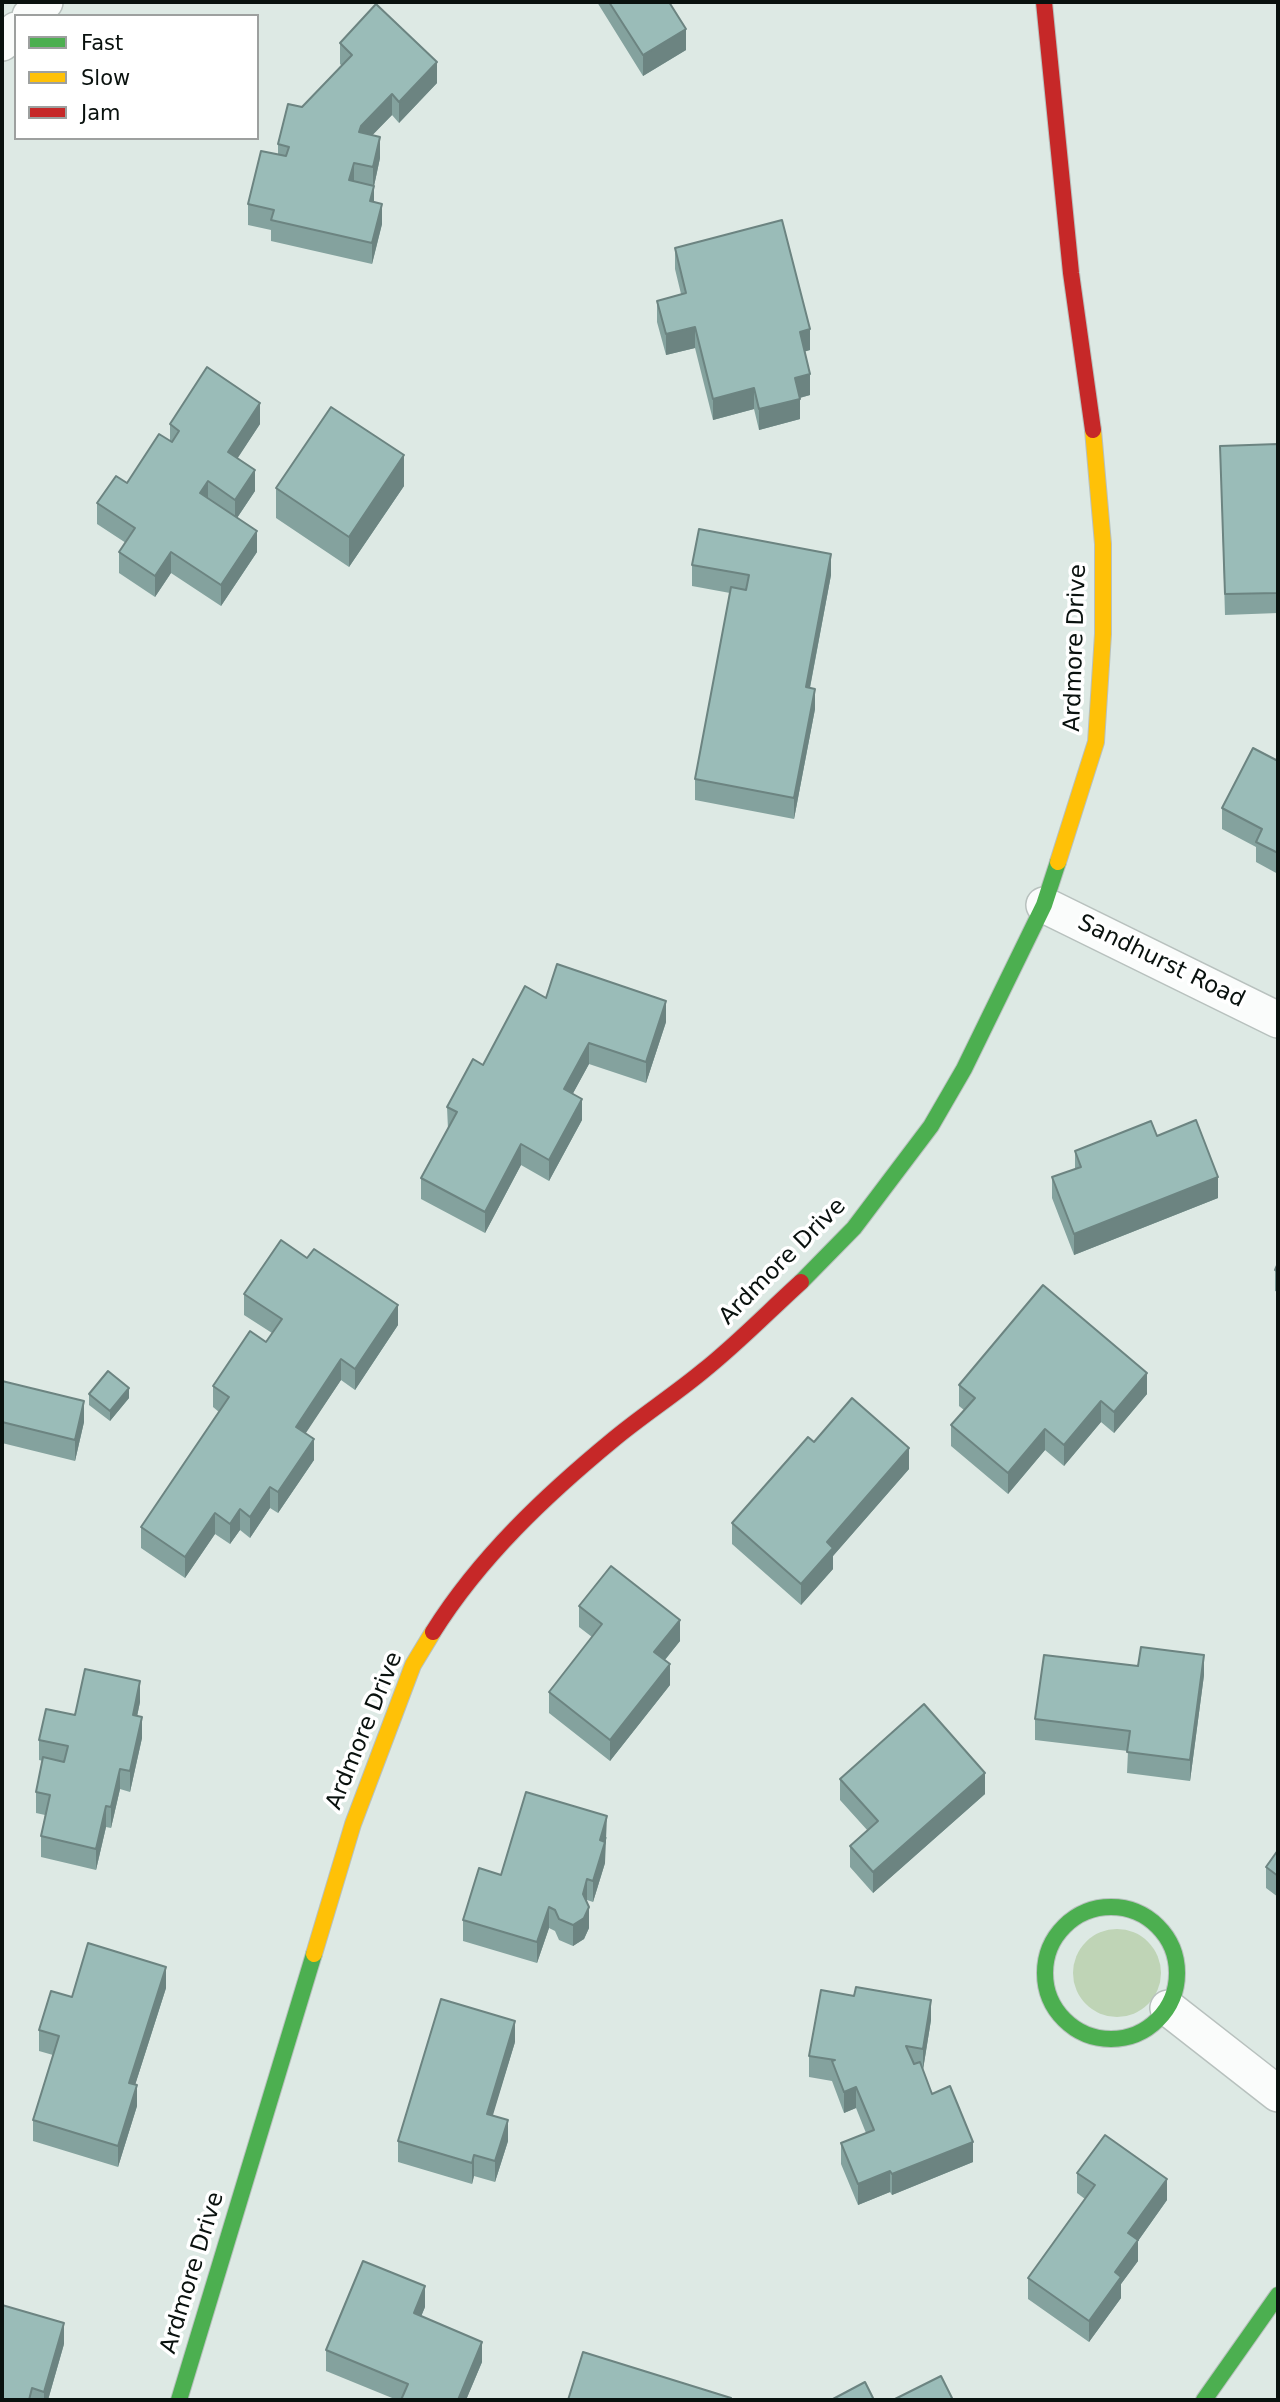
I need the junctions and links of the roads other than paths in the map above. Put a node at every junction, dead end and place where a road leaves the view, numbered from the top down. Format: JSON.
{"nodes":[{"id":1,"x":45,"y":2,"type":"edge"},
{"id":2,"x":1044,"y":2,"type":"edge"},
{"id":3,"x":32,"y":14,"type":"edge"},
{"id":4,"x":1044,"y":905,"type":"junction"},
{"id":5,"x":1278,"y":1020,"type":"edge"},
{"id":6,"x":1168,"y":2008,"type":"junction"},
{"id":7,"x":1278,"y":2094,"type":"edge"},
{"id":8,"x":1278,"y":2295,"type":"edge"},
{"id":9,"x":179,"y":2400,"type":"edge"},
{"id":10,"x":1204,"y":2400,"type":"edge"}],
"edges":[{"from":1,"to":3,"type":"street"},
{"from":2,"to":4,"type":"street","name":"Ardmore Drive"},
{"from":4,"to":5,"type":"street","name":"Sandhurst Road"},
{"from":4,"to":9,"type":"street","name":"Ardmore Drive"},
{"from":6,"to":6,"type":"street"},
{"from":6,"to":7,"type":"street"},
{"from":8,"to":10,"type":"street"}]}
